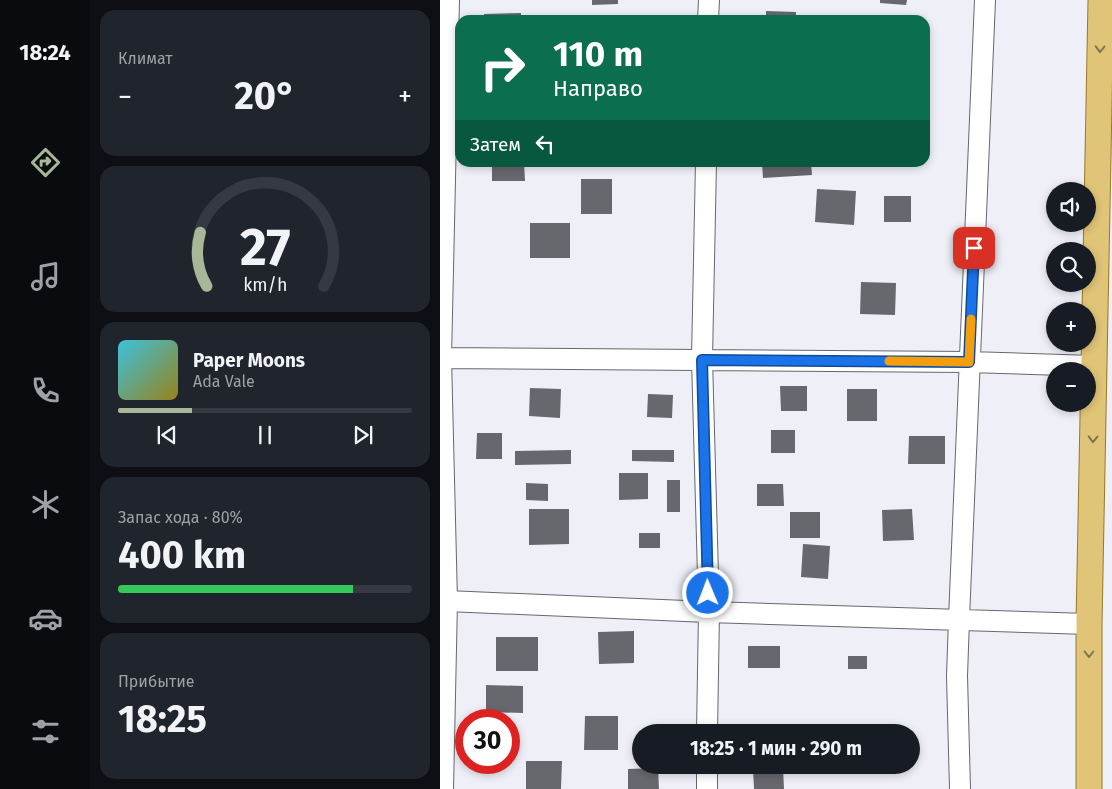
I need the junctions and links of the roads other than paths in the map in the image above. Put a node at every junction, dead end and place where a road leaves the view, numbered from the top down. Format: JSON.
{"nodes":[{"id":1,"x":449,"y":0,"type":"edge"},
{"id":2,"x":709,"y":0,"type":"edge"},
{"id":3,"x":985,"y":0,"type":"edge"},
{"id":4,"x":1101,"y":0,"type":"edge"},
{"id":5,"x":708,"y":15,"type":"edge"},
{"id":6,"x":706,"y":167,"type":"edge"},
{"id":7,"x":441,"y":358,"type":"edge"},
{"id":8,"x":702,"y":360,"type":"junction"},
{"id":9,"x":969,"y":362,"type":"junction"},
{"id":10,"x":1094,"y":362,"type":"edge"},
{"id":11,"x":1046,"y":364,"type":"edge"},
{"id":12,"x":1093,"y":412,"type":"edge"},
{"id":13,"x":444,"y":601,"type":"edge"},
{"id":14,"x":709,"y":612,"type":"junction"},
{"id":15,"x":959,"y":619,"type":"junction"},
{"id":16,"x":1089,"y":624,"type":"junction"},
{"id":17,"x":707,"y":724,"type":"edge"},
{"id":18,"x":707,"y":774,"type":"edge"},
{"id":19,"x":443,"y":789,"type":"edge"},
{"id":20,"x":707,"y":789,"type":"edge"},
{"id":21,"x":960,"y":789,"type":"edge"},
{"id":22,"x":1090,"y":789,"type":"edge"}],
"edges":[{"from":1,"to":7,"type":"street"},
{"from":2,"to":5,"type":"street"},
{"from":3,"to":9,"type":"street"},
{"from":4,"to":10,"type":"main road","one_way":true},
{"from":6,"to":8,"type":"street"},
{"from":7,"to":8,"type":"street"},
{"from":7,"to":13,"type":"street"},
{"from":8,"to":9,"type":"street"},
{"from":8,"to":14,"type":"street"},
{"from":9,"to":11,"type":"street"},
{"from":9,"to":15,"type":"street"},
{"from":12,"to":16,"type":"main road","one_way":true},
{"from":13,"to":14,"type":"street"},
{"from":13,"to":19,"type":"street"},
{"from":14,"to":15,"type":"street"},
{"from":14,"to":17,"type":"street"},
{"from":15,"to":16,"type":"street"},
{"from":15,"to":21,"type":"street"},
{"from":16,"to":22,"type":"main road","one_way":true},
{"from":18,"to":20,"type":"street"}]}
